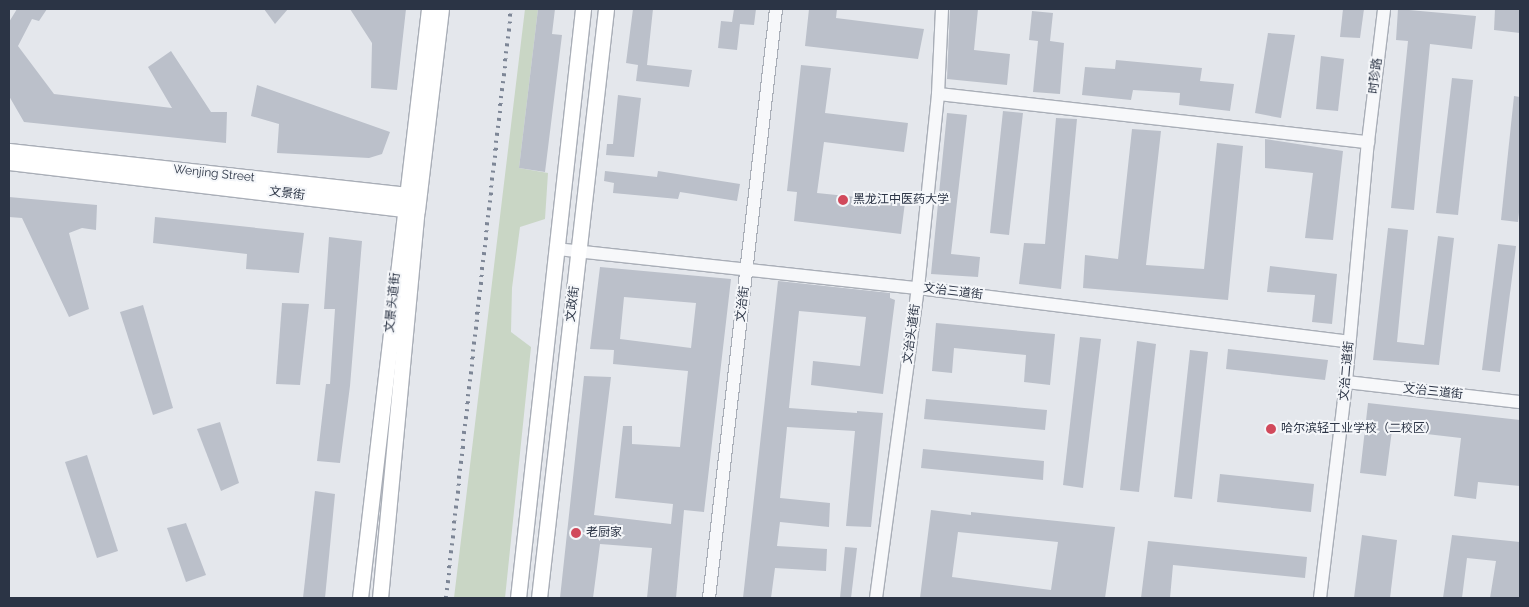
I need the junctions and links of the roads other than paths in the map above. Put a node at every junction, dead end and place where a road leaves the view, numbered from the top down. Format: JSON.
{"nodes":[{"id":1,"x":429,"y":9,"type":"edge"},
{"id":2,"x":441,"y":9,"type":"edge"},
{"id":3,"x":583,"y":9,"type":"edge"},
{"id":4,"x":606,"y":9,"type":"edge"},
{"id":5,"x":776,"y":9,"type":"edge"},
{"id":6,"x":942,"y":9,"type":"edge"},
{"id":7,"x":1384,"y":9,"type":"edge"},
{"id":8,"x":938,"y":94,"type":"junction"},
{"id":9,"x":1368,"y":142,"type":"junction"},
{"id":10,"x":9,"y":151,"type":"edge"},
{"id":11,"x":9,"y":162,"type":"edge"},
{"id":12,"x":411,"y":203,"type":"junction"},
{"id":13,"x":557,"y":249,"type":"junction"},
{"id":14,"x":579,"y":251,"type":"junction"},
{"id":15,"x":747,"y":270,"type":"junction"},
{"id":16,"x":918,"y":288,"type":"junction"},
{"id":17,"x":1349,"y":342,"type":"junction"},
{"id":18,"x":1346,"y":382,"type":"junction"},
{"id":19,"x":1520,"y":402,"type":"edge"},
{"id":20,"x":360,"y":598,"type":"edge"},
{"id":21,"x":380,"y":598,"type":"edge"},
{"id":22,"x":518,"y":598,"type":"edge"},
{"id":23,"x":539,"y":598,"type":"edge"},
{"id":24,"x":709,"y":598,"type":"edge"},
{"id":25,"x":876,"y":598,"type":"edge"},
{"id":26,"x":1320,"y":598,"type":"edge"}],
"edges":[{"from":1,"to":12,"type":"main road","name":"文景头道街"},
{"from":2,"to":12,"type":"main road","name":"文景头道街"},
{"from":3,"to":13,"type":"main road","name":"文政街"},
{"from":4,"to":14,"type":"main road","name":"文政街"},
{"from":5,"to":15,"type":"street","name":"文治街"},
{"from":6,"to":8,"type":"street","name":"文治头道街"},
{"from":7,"to":9,"type":"street","name":"时珍路"},
{"from":8,"to":9,"type":"street"},
{"from":8,"to":16,"type":"street","name":"文治头道街"},
{"from":9,"to":17,"type":"street","name":"文治二道街"},
{"from":10,"to":12,"type":"main road","name":"Wenjing Street"},
{"from":11,"to":12,"type":"main road","name":"文景街"},
{"from":12,"to":20,"type":"main road","name":"文景头道街"},
{"from":12,"to":21,"type":"main road","name":"文景头道街"},
{"from":13,"to":14,"type":"street","name":"文治三道街"},
{"from":13,"to":22,"type":"main road","name":"文政街"},
{"from":14,"to":15,"type":"street","name":"文治三道街"},
{"from":14,"to":23,"type":"main road","name":"文政街"},
{"from":15,"to":16,"type":"street","name":"文治三道街"},
{"from":15,"to":24,"type":"street","name":"文治街"},
{"from":16,"to":17,"type":"street","name":"文治三道街"},
{"from":16,"to":25,"type":"street","name":"文治头道街"},
{"from":17,"to":18,"type":"street","name":"文治二道街"},
{"from":18,"to":19,"type":"street","name":"文治三道街"},
{"from":18,"to":26,"type":"street","name":"文治二道街"}]}
